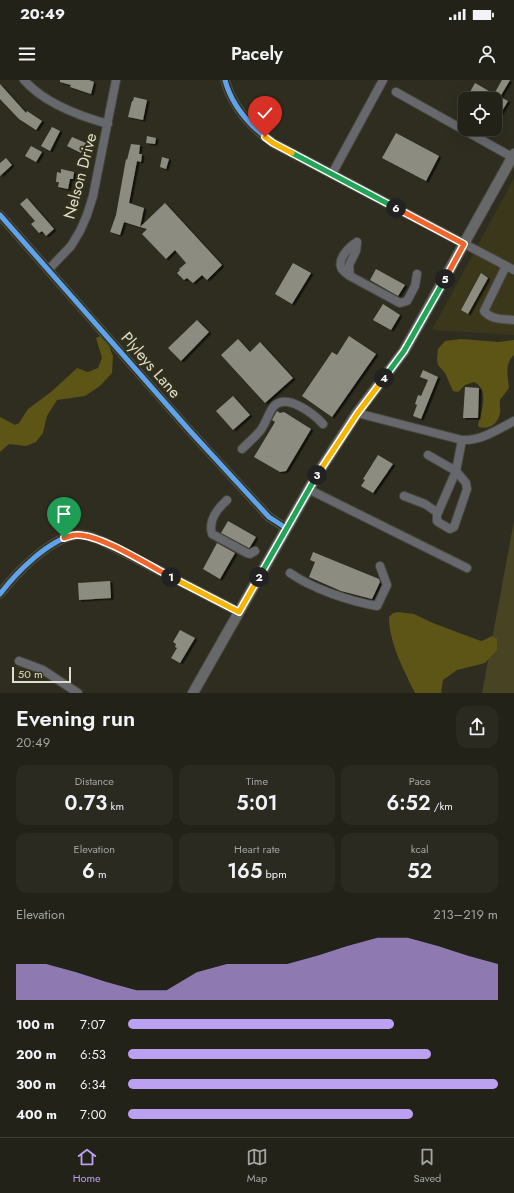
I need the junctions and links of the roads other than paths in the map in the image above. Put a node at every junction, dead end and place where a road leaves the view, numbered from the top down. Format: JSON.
{"nodes":[{"id":1,"x":24,"y":80,"type":"edge"},
{"id":2,"x":116,"y":80,"type":"edge"},
{"id":3,"x":226,"y":80,"type":"edge"},
{"id":4,"x":383,"y":80,"type":"edge"},
{"id":5,"x":396,"y":92,"type":"dead end"},
{"id":6,"x":108,"y":124,"type":"junction"},
{"id":7,"x":513,"y":155,"type":"edge"},
{"id":8,"x":332,"y":174,"type":"junction"},
{"id":9,"x":0,"y":215,"type":"edge"},
{"id":10,"x":356,"y":242,"type":"dead end"},
{"id":11,"x":464,"y":244,"type":"junction"},
{"id":12,"x":506,"y":266,"type":"junction"},
{"id":13,"x":49,"y":269,"type":"junction"},
{"id":14,"x":514,"y":270,"type":"edge"},
{"id":15,"x":417,"y":274,"type":"dead end"},
{"id":16,"x":514,"y":320,"type":"edge"},
{"id":17,"x":357,"y":414,"type":"junction"},
{"id":18,"x":514,"y":421,"type":"edge"},
{"id":19,"x":323,"y":424,"type":"dead end"},
{"id":20,"x":462,"y":440,"type":"junction"},
{"id":21,"x":242,"y":448,"type":"dead end"},
{"id":22,"x":428,"y":455,"type":"dead end"},
{"id":23,"x":456,"y":472,"type":"junction"},
{"id":24,"x":308,"y":489,"type":"junction"},
{"id":25,"x":404,"y":496,"type":"dead end"},
{"id":26,"x":227,"y":500,"type":"dead end"},
{"id":27,"x":438,"y":513,"type":"junction"},
{"id":28,"x":286,"y":528,"type":"junction"},
{"id":29,"x":255,"y":551,"type":"dead end"},
{"id":30,"x":380,"y":566,"type":"dead end"},
{"id":31,"x":467,"y":568,"type":"dead end"},
{"id":32,"x":290,"y":572,"type":"dead end"},
{"id":33,"x":0,"y":594,"type":"edge"},
{"id":34,"x":239,"y":612,"type":"junction"},
{"id":35,"x":19,"y":661,"type":"dead end"},
{"id":36,"x":78,"y":693,"type":"edge"},
{"id":37,"x":194,"y":693,"type":"edge"}],
"edges":[{"from":1,"to":6,"type":"street"},
{"from":2,"to":6,"type":"street","name":"Nelson Drive"},
{"from":3,"to":8,"type":"street"},
{"from":4,"to":8,"type":"street"},
{"from":5,"to":7,"type":"street"},
{"from":6,"to":13,"type":"street","name":"Nelson Drive"},
{"from":7,"to":11,"type":"main road"},
{"from":8,"to":11,"type":"street"},
{"from":9,"to":13,"type":"street","name":"Plyleys Lane"},
{"from":10,"to":15,"type":"street"},
{"from":11,"to":12,"type":"street"},
{"from":11,"to":17,"type":"main road"},
{"from":12,"to":14,"type":"street"},
{"from":12,"to":16,"type":"street"},
{"from":13,"to":28,"type":"street","name":"Plyleys Lane"},
{"from":17,"to":20,"type":"street"},
{"from":17,"to":24,"type":"main road"},
{"from":18,"to":20,"type":"street"},
{"from":19,"to":21,"type":"street"},
{"from":20,"to":23,"type":"street"},
{"from":22,"to":23,"type":"street"},
{"from":23,"to":27,"type":"street"},
{"from":23,"to":27,"type":"street"},
{"from":24,"to":28,"type":"main road"},
{"from":24,"to":31,"type":"street"},
{"from":25,"to":27,"type":"street"},
{"from":26,"to":29,"type":"street"},
{"from":28,"to":34,"type":"main road"},
{"from":30,"to":32,"type":"street"},
{"from":33,"to":34,"type":"street"},
{"from":34,"to":37,"type":"main road"},
{"from":35,"to":36,"type":"street"}]}
